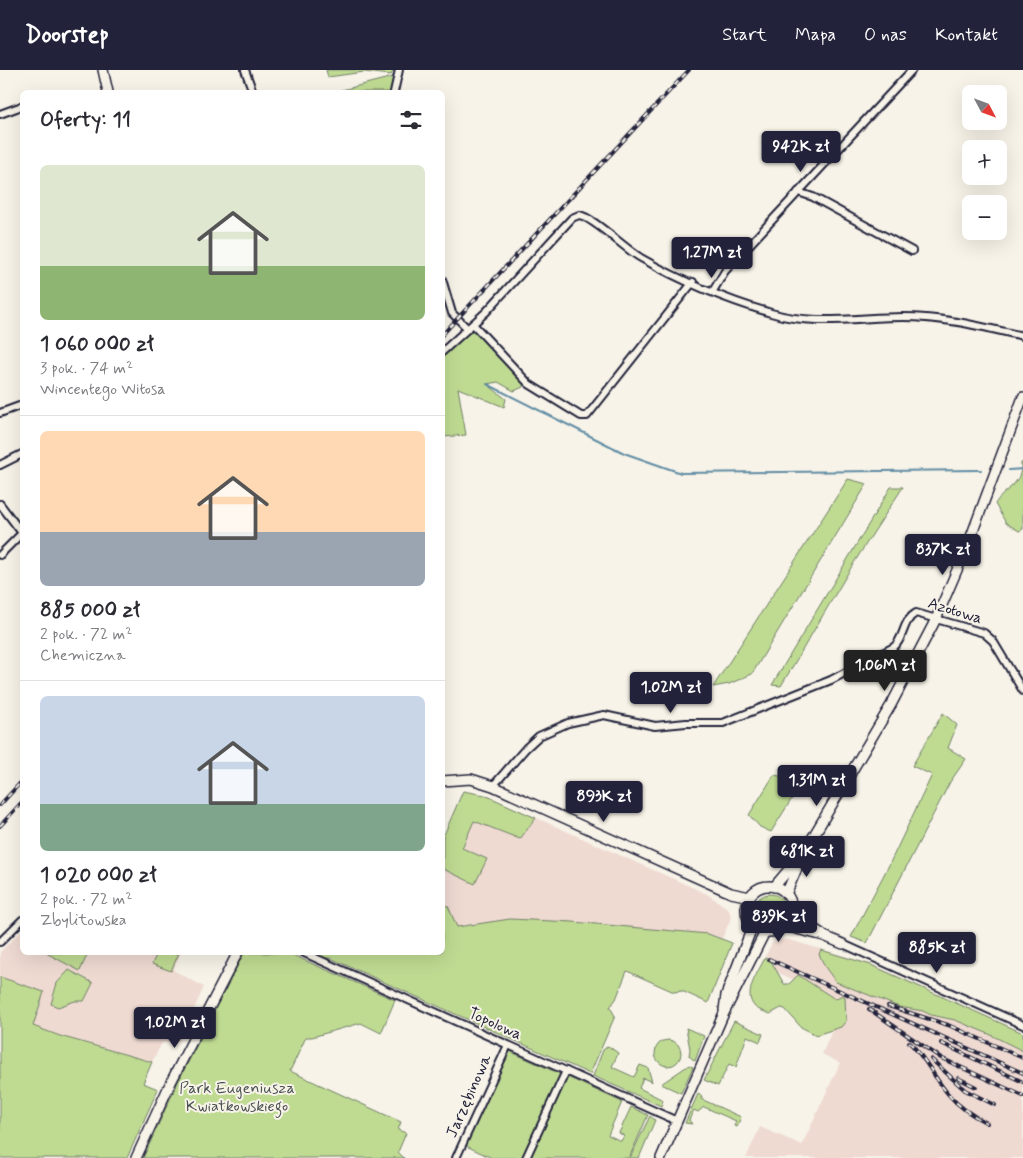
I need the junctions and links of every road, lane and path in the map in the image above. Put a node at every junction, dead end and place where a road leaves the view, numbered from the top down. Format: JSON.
{"nodes":[{"id":1,"x":103,"y":70,"type":"edge"},
{"id":2,"x":245,"y":70,"type":"edge"},
{"id":3,"x":398,"y":70,"type":"edge"},
{"id":4,"x":912,"y":70,"type":"edge"},
{"id":5,"x":108,"y":90,"type":"edge"},
{"id":6,"x":252,"y":90,"type":"edge"},
{"id":7,"x":394,"y":90,"type":"edge"},
{"id":8,"x":20,"y":107,"type":"edge"},
{"id":9,"x":0,"y":114,"type":"edge"},
{"id":10,"x":798,"y":192,"type":"junction"},
{"id":11,"x":912,"y":251,"type":"dead end"},
{"id":12,"x":693,"y":282,"type":"junction"},
{"id":13,"x":445,"y":290,"type":"edge"},
{"id":14,"x":714,"y":291,"type":"junction"},
{"id":15,"x":470,"y":326,"type":"junction"},
{"id":16,"x":1023,"y":336,"type":"edge"},
{"id":17,"x":445,"y":349,"type":"edge"},
{"id":18,"x":1023,"y":397,"type":"edge"},
{"id":19,"x":20,"y":406,"type":"edge"},
{"id":20,"x":0,"y":413,"type":"edge"},
{"id":21,"x":20,"y":455,"type":"edge"},
{"id":22,"x":0,"y":465,"type":"edge"},
{"id":23,"x":0,"y":504,"type":"edge"},
{"id":24,"x":20,"y":530,"type":"edge"},
{"id":25,"x":20,"y":535,"type":"edge"},
{"id":26,"x":0,"y":555,"type":"edge"},
{"id":27,"x":936,"y":619,"type":"junction"},
{"id":28,"x":1023,"y":691,"type":"edge"},
{"id":29,"x":445,"y":781,"type":"edge"},
{"id":30,"x":493,"y":786,"type":"junction"},
{"id":31,"x":804,"y":852,"type":"junction"},
{"id":32,"x":774,"y":887,"type":"junction"},
{"id":33,"x":731,"y":893,"type":"junction"},
{"id":34,"x":786,"y":894,"type":"junction"},
{"id":35,"x":750,"y":897,"type":"junction"},
{"id":36,"x":746,"y":908,"type":"junction"},
{"id":37,"x":791,"y":914,"type":"junction"},
{"id":38,"x":20,"y":922,"type":"edge"},
{"id":39,"x":753,"y":925,"type":"junction"},
{"id":40,"x":784,"y":926,"type":"junction"},
{"id":41,"x":765,"y":932,"type":"junction"},
{"id":42,"x":824,"y":936,"type":"junction"},
{"id":43,"x":0,"y":942,"type":"edge"},
{"id":44,"x":843,"y":944,"type":"joint"},
{"id":45,"x":236,"y":955,"type":"edge"},
{"id":46,"x":309,"y":955,"type":"edge"},
{"id":47,"x":724,"y":1013,"type":"junction"},
{"id":48,"x":1023,"y":1025,"type":"edge"},
{"id":49,"x":508,"y":1045,"type":"junction"},
{"id":50,"x":566,"y":1071,"type":"junction"},
{"id":51,"x":677,"y":1121,"type":"junction"},
{"id":52,"x":136,"y":1158,"type":"edge"},
{"id":53,"x":456,"y":1158,"type":"edge"},
{"id":54,"x":526,"y":1158,"type":"edge"},
{"id":55,"x":661,"y":1158,"type":"edge"}],
"edges":[{"from":1,"to":5,"type":"main road"},
{"from":2,"to":6,"type":"street"},
{"from":3,"to":7,"type":"street"},
{"from":4,"to":10,"type":"street"},
{"from":8,"to":9,"type":"street"},
{"from":10,"to":11,"type":"street"},
{"from":10,"to":14,"type":"street"},
{"from":12,"to":14,"type":"street"},
{"from":12,"to":15,"type":"street"},
{"from":12,"to":15,"type":"street"},
{"from":13,"to":15,"type":"street"},
{"from":14,"to":16,"type":"street"},
{"from":15,"to":17,"type":"street"},
{"from":18,"to":27,"type":"main road"},
{"from":19,"to":20,"type":"street"},
{"from":21,"to":22,"type":"street"},
{"from":23,"to":24,"type":"street"},
{"from":25,"to":26,"type":"street"},
{"from":27,"to":28,"type":"street","name":"Azotowa"},
{"from":27,"to":30,"type":"street","name":"Azotowa"},
{"from":27,"to":31,"type":"main road"},
{"from":29,"to":30,"type":"main road"},
{"from":30,"to":33,"type":"main road"},
{"from":31,"to":32,"type":"main road"},
{"from":31,"to":34,"type":"main road"},
{"from":32,"to":34,"type":"main road"},
{"from":32,"to":35,"type":"main road"},
{"from":33,"to":35,"type":"main road"},
{"from":33,"to":36,"type":"main road"},
{"from":34,"to":37,"type":"main road"},
{"from":35,"to":36,"type":"main road"},
{"from":36,"to":39,"type":"main road"},
{"from":37,"to":40,"type":"main road"},
{"from":37,"to":42,"type":"main road"},
{"from":38,"to":43,"type":"street"},
{"from":39,"to":41,"type":"main road"},
{"from":39,"to":47,"type":"main road"},
{"from":40,"to":41,"type":"main road"},
{"from":40,"to":42,"type":"main road"},
{"from":41,"to":47,"type":"main road"},
{"from":42,"to":44,"type":"main road"},
{"from":44,"to":48,"type":"street"},
{"from":45,"to":52,"type":"main road"},
{"from":46,"to":49,"type":"street","name":"Topolowa"},
{"from":47,"to":51,"type":"main road"},
{"from":49,"to":50,"type":"street","name":"Topolowa"},
{"from":49,"to":53,"type":"street","name":"Jarzębinowa"},
{"from":50,"to":51,"type":"street","name":"Topolowa"},
{"from":50,"to":54,"type":"street"},
{"from":51,"to":55,"type":"main road"}]}
